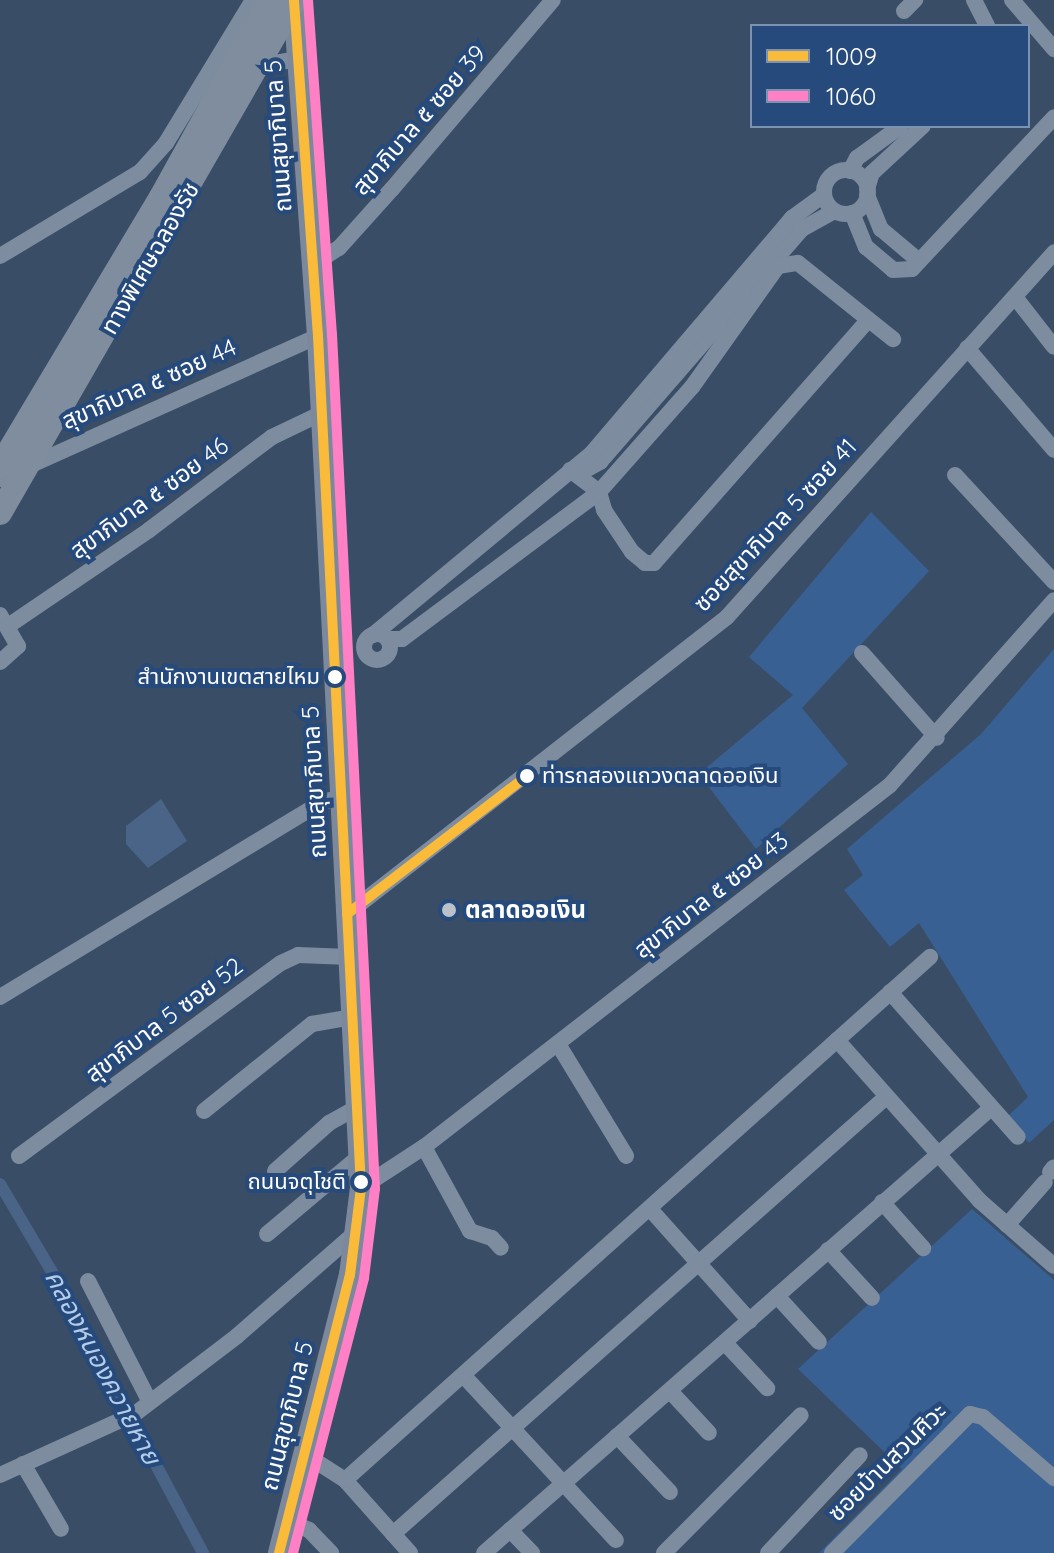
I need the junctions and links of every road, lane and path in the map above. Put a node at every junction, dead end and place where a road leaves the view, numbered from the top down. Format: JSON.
{"nodes":[{"id":1,"x":253,"y":0,"type":"edge"},
{"id":2,"x":270,"y":0,"type":"edge"},
{"id":3,"x":294,"y":0,"type":"edge"},
{"id":4,"x":553,"y":0,"type":"edge"},
{"id":5,"x":974,"y":0,"type":"edge"},
{"id":6,"x":1012,"y":0,"type":"edge"},
{"id":7,"x":986,"y":24,"type":"edge"},
{"id":8,"x":1054,"y":49,"type":"edge"},
{"id":9,"x":297,"y":59,"type":"junction"},
{"id":10,"x":200,"y":86,"type":"junction"},
{"id":11,"x":1054,"y":117,"type":"edge"},
{"id":12,"x":919,"y":128,"type":"edge"},
{"id":13,"x":897,"y":138,"type":"edge"},
{"id":14,"x":850,"y":171,"type":"junction"},
{"id":15,"x":867,"y":192,"type":"junction"},
{"id":16,"x":824,"y":195,"type":"junction"},
{"id":17,"x":834,"y":211,"type":"junction"},
{"id":18,"x":852,"y":213,"type":"junction"},
{"id":19,"x":1054,"y":252,"type":"edge"},
{"id":20,"x":0,"y":256,"type":"edge"},
{"id":21,"x":919,"y":261,"type":"junction"},
{"id":22,"x":314,"y":264,"type":"junction"},
{"id":23,"x":1015,"y":297,"type":"junction"},
{"id":24,"x":868,"y":320,"type":"junction"},
{"id":25,"x":318,"y":336,"type":"junction"},
{"id":26,"x":893,"y":339,"type":"dead end"},
{"id":27,"x":1054,"y":347,"type":"edge"},
{"id":28,"x":967,"y":348,"type":"junction"},
{"id":29,"x":320,"y":414,"type":"junction"},
{"id":30,"x":1054,"y":450,"type":"edge"},
{"id":31,"x":0,"y":466,"type":"edge"},
{"id":32,"x":955,"y":475,"type":"dead end"},
{"id":33,"x":567,"y":477,"type":"junction"},
{"id":34,"x":0,"y":479,"type":"edge"},
{"id":35,"x":592,"y":495,"type":"junction"},
{"id":36,"x":0,"y":513,"type":"edge"},
{"id":37,"x":1054,"y":582,"type":"edge"},
{"id":38,"x":1054,"y":600,"type":"edge"},
{"id":39,"x":4,"y":620,"type":"edge"},
{"id":40,"x":374,"y":643,"type":"junction"},
{"id":41,"x":862,"y":653,"type":"dead end"},
{"id":42,"x":333,"y":655,"type":"junction"},
{"id":43,"x":0,"y":662,"type":"edge"},
{"id":44,"x":937,"y":738,"type":"junction"},
{"id":45,"x":341,"y":797,"type":"junction"},
{"id":46,"x":347,"y":914,"type":"junction"},
{"id":47,"x":349,"y":957,"type":"junction"},
{"id":48,"x":930,"y":957,"type":"dead end"},
{"id":49,"x":890,"y":992,"type":"junction"},
{"id":50,"x":0,"y":997,"type":"edge"},
{"id":51,"x":353,"y":1017,"type":"junction"},
{"id":52,"x":837,"y":1040,"type":"junction"},
{"id":53,"x":558,"y":1044,"type":"junction"},
{"id":54,"x":886,"y":1097,"type":"junction"},
{"id":55,"x":358,"y":1107,"type":"junction"},
{"id":56,"x":991,"y":1108,"type":"junction"},
{"id":57,"x":204,"y":1111,"type":"dead end"},
{"id":58,"x":1018,"y":1137,"type":"dead end"},
{"id":59,"x":424,"y":1147,"type":"junction"},
{"id":60,"x":361,"y":1155,"type":"junction"},
{"id":61,"x":937,"y":1155,"type":"junction"},
{"id":62,"x":19,"y":1156,"type":"dead end"},
{"id":63,"x":626,"y":1156,"type":"dead end"},
{"id":64,"x":275,"y":1171,"type":"dead end"},
{"id":65,"x":1050,"y":1174,"type":"edge"},
{"id":66,"x":361,"y":1188,"type":"junction"},
{"id":67,"x":882,"y":1202,"type":"junction"},
{"id":68,"x":650,"y":1209,"type":"junction"},
{"id":69,"x":1007,"y":1225,"type":"junction"},
{"id":70,"x":355,"y":1233,"type":"junction"},
{"id":71,"x":267,"y":1234,"type":"dead end"},
{"id":72,"x":501,"y":1248,"type":"dead end"},
{"id":73,"x":923,"y":1248,"type":"dead end"},
{"id":74,"x":828,"y":1250,"type":"junction"},
{"id":75,"x":698,"y":1263,"type":"junction"},
{"id":76,"x":1054,"y":1266,"type":"edge"},
{"id":77,"x":88,"y":1281,"type":"dead end"},
{"id":78,"x":777,"y":1296,"type":"junction"},
{"id":79,"x":872,"y":1298,"type":"dead end"},
{"id":80,"x":750,"y":1321,"type":"junction"},
{"id":81,"x":819,"y":1342,"type":"dead end"},
{"id":82,"x":725,"y":1343,"type":"junction"},
{"id":83,"x":463,"y":1375,"type":"junction"},
{"id":84,"x":767,"y":1388,"type":"dead end"},
{"id":85,"x":670,"y":1391,"type":"junction"},
{"id":86,"x":149,"y":1400,"type":"junction"},
{"id":87,"x":801,"y":1415,"type":"dead end"},
{"id":88,"x":512,"y":1428,"type":"junction"},
{"id":89,"x":709,"y":1433,"type":"dead end"},
{"id":90,"x":617,"y":1436,"type":"junction"},
{"id":91,"x":306,"y":1455,"type":"junction"},
{"id":92,"x":860,"y":1455,"type":"dead end"},
{"id":93,"x":23,"y":1464,"type":"junction"},
{"id":94,"x":0,"y":1475,"type":"edge"},
{"id":95,"x":1054,"y":1478,"type":"edge"},
{"id":96,"x":345,"y":1480,"type":"junction"},
{"id":97,"x":564,"y":1483,"type":"junction"},
{"id":98,"x":670,"y":1492,"type":"dead end"},
{"id":99,"x":287,"y":1521,"type":"junction"},
{"id":100,"x":61,"y":1529,"type":"dead end"},
{"id":101,"x":510,"y":1530,"type":"junction"},
{"id":102,"x":393,"y":1534,"type":"junction"},
{"id":103,"x":616,"y":1540,"type":"dead end"},
{"id":104,"x":279,"y":1553,"type":"edge"},
{"id":105,"x":331,"y":1553,"type":"edge"},
{"id":106,"x":410,"y":1553,"type":"edge"},
{"id":107,"x":484,"y":1553,"type":"edge"},
{"id":108,"x":532,"y":1553,"type":"edge"},
{"id":109,"x":664,"y":1553,"type":"edge"},
{"id":110,"x":768,"y":1553,"type":"edge"},
{"id":111,"x":832,"y":1553,"type":"edge"}],
"edges":[{"from":1,"to":10,"type":"street"},
{"from":2,"to":31,"type":"highway","name":"ทางพิเศษฉลองรัช","bridge":true},
{"from":3,"to":9,"type":"main road","name":"ถนนสุขาภิบาล 5"},
{"from":3,"to":36,"type":"highway","name":"ทางพิเศษฉลองรัช","bridge":true},
{"from":4,"to":22,"type":"street","name":"สุขาภิบาล ๕ ซอย 39"},
{"from":5,"to":7,"type":"street"},
{"from":6,"to":8,"type":"street"},
{"from":9,"to":10,"type":"street"},
{"from":9,"to":22,"type":"main road","name":"ถนนสุขาภิบาล 5"},
{"from":10,"to":20,"type":"street"},
{"from":11,"to":21,"type":"street"},
{"from":12,"to":13,"type":"street"},
{"from":13,"to":14,"type":"street"},
{"from":13,"to":15,"type":"street"},
{"from":14,"to":15,"type":"street"},
{"from":14,"to":16,"type":"street"},
{"from":15,"to":18,"type":"street"},
{"from":15,"to":21,"type":"street"},
{"from":16,"to":17,"type":"street"},
{"from":16,"to":33,"type":"street"},
{"from":17,"to":18,"type":"street"},
{"from":17,"to":33,"type":"street"},
{"from":18,"to":21,"type":"street"},
{"from":19,"to":23,"type":"street","name":"ซอยสุขาภิบาล 5 ซอย 41"},
{"from":22,"to":25,"type":"main road","name":"ถนนสุขาภิบาล 5"},
{"from":23,"to":27,"type":"street"},
{"from":23,"to":28,"type":"street","name":"ซอยสุขาภิบาล 5 ซอย 41"},
{"from":24,"to":26,"type":"street"},
{"from":24,"to":35,"type":"street"},
{"from":24,"to":35,"type":"street"},
{"from":25,"to":29,"type":"main road","name":"ถนนสุขาภิบาล 5"},
{"from":25,"to":34,"type":"street","name":"สุขาภิบาล ๕ ซอย 44"},
{"from":28,"to":30,"type":"street"},
{"from":28,"to":46,"type":"street","name":"ซอยสุขาภิบาล 5 ซอย 41"},
{"from":29,"to":39,"type":"street","name":"สุขาภิบาล ๕ ซอย 46"},
{"from":29,"to":42,"type":"main road","name":"ถนนสุขาภิบาล 5"},
{"from":32,"to":37,"type":"street"},
{"from":33,"to":35,"type":"street"},
{"from":33,"to":40,"type":"street"},
{"from":35,"to":40,"type":"street"},
{"from":38,"to":44,"type":"street","name":"สุขาภิบาล ๕ ซอย 43"},
{"from":39,"to":43,"type":"street"},
{"from":40,"to":42,"type":"street"},
{"from":41,"to":44,"type":"street"},
{"from":42,"to":45,"type":"main road","name":"ถนนสุขาภิบาล 5"},
{"from":44,"to":53,"type":"street","name":"สุขาภิบาล ๕ ซอย 43"},
{"from":45,"to":46,"type":"main road","name":"ถนนสุขาภิบาล 5"},
{"from":45,"to":50,"type":"street"},
{"from":46,"to":47,"type":"main road","name":"ถนนสุขาภิบาล 5"},
{"from":47,"to":51,"type":"main road","name":"ถนนสุขาภิบาล 5"},
{"from":47,"to":62,"type":"street","name":"สุขาภิบาล 5 ซอย 52"},
{"from":48,"to":49,"type":"street"},
{"from":49,"to":52,"type":"street"},
{"from":49,"to":56,"type":"street"},
{"from":51,"to":55,"type":"main road","name":"ถนนสุขาภิบาล 5"},
{"from":51,"to":57,"type":"street"},
{"from":52,"to":54,"type":"street"},
{"from":52,"to":68,"type":"street"},
{"from":53,"to":59,"type":"street","name":"สุขาภิบาล ๕ ซอย 43"},
{"from":53,"to":63,"type":"street"},
{"from":54,"to":61,"type":"street"},
{"from":54,"to":75,"type":"street"},
{"from":55,"to":60,"type":"main road","name":"ถนนสุขาภิบาล 5"},
{"from":55,"to":64,"type":"street"},
{"from":56,"to":58,"type":"street"},
{"from":56,"to":61,"type":"street"},
{"from":59,"to":66,"type":"street","name":"สุขาภิบาล ๕ ซอย 43"},
{"from":59,"to":72,"type":"street"},
{"from":60,"to":66,"type":"main road","name":"ถนนสุขาภิบาล 5"},
{"from":60,"to":71,"type":"street"},
{"from":61,"to":67,"type":"street"},
{"from":61,"to":69,"type":"street"},
{"from":65,"to":69,"type":"street"},
{"from":66,"to":70,"type":"main road","name":"ถนนสุขาภิบาล 5"},
{"from":67,"to":73,"type":"street"},
{"from":67,"to":74,"type":"street"},
{"from":68,"to":75,"type":"street"},
{"from":68,"to":83,"type":"street"},
{"from":69,"to":76,"type":"street"},
{"from":70,"to":86,"type":"street"},
{"from":70,"to":91,"type":"main road","name":"ถนนสุขาภิบาล 5"},
{"from":74,"to":78,"type":"street"},
{"from":74,"to":79,"type":"street"},
{"from":75,"to":80,"type":"street"},
{"from":75,"to":88,"type":"street"},
{"from":77,"to":86,"type":"street"},
{"from":78,"to":80,"type":"street"},
{"from":78,"to":81,"type":"street"},
{"from":80,"to":82,"type":"street"},
{"from":82,"to":84,"type":"street"},
{"from":82,"to":85,"type":"street"},
{"from":83,"to":88,"type":"street"},
{"from":83,"to":96,"type":"street"},
{"from":85,"to":89,"type":"street"},
{"from":85,"to":90,"type":"street"},
{"from":86,"to":93,"type":"street"},
{"from":87,"to":109,"type":"street"},
{"from":88,"to":97,"type":"street"},
{"from":88,"to":102,"type":"street"},
{"from":90,"to":97,"type":"street"},
{"from":90,"to":98,"type":"street"},
{"from":91,"to":96,"type":"street"},
{"from":91,"to":99,"type":"main road","name":"ถนนสุขาภิบาล 5"},
{"from":92,"to":110,"type":"street"},
{"from":93,"to":94,"type":"street"},
{"from":93,"to":100,"type":"street"},
{"from":95,"to":111,"type":"street","name":"ซอยบ้านสวนศิวะ"},
{"from":96,"to":102,"type":"street"},
{"from":97,"to":101,"type":"street"},
{"from":97,"to":103,"type":"street"},
{"from":99,"to":104,"type":"main road","name":"ถนนสุขาภิบาล 5"},
{"from":99,"to":105,"type":"street"},
{"from":101,"to":107,"type":"street"},
{"from":101,"to":108,"type":"street"},
{"from":102,"to":106,"type":"street"}]}
